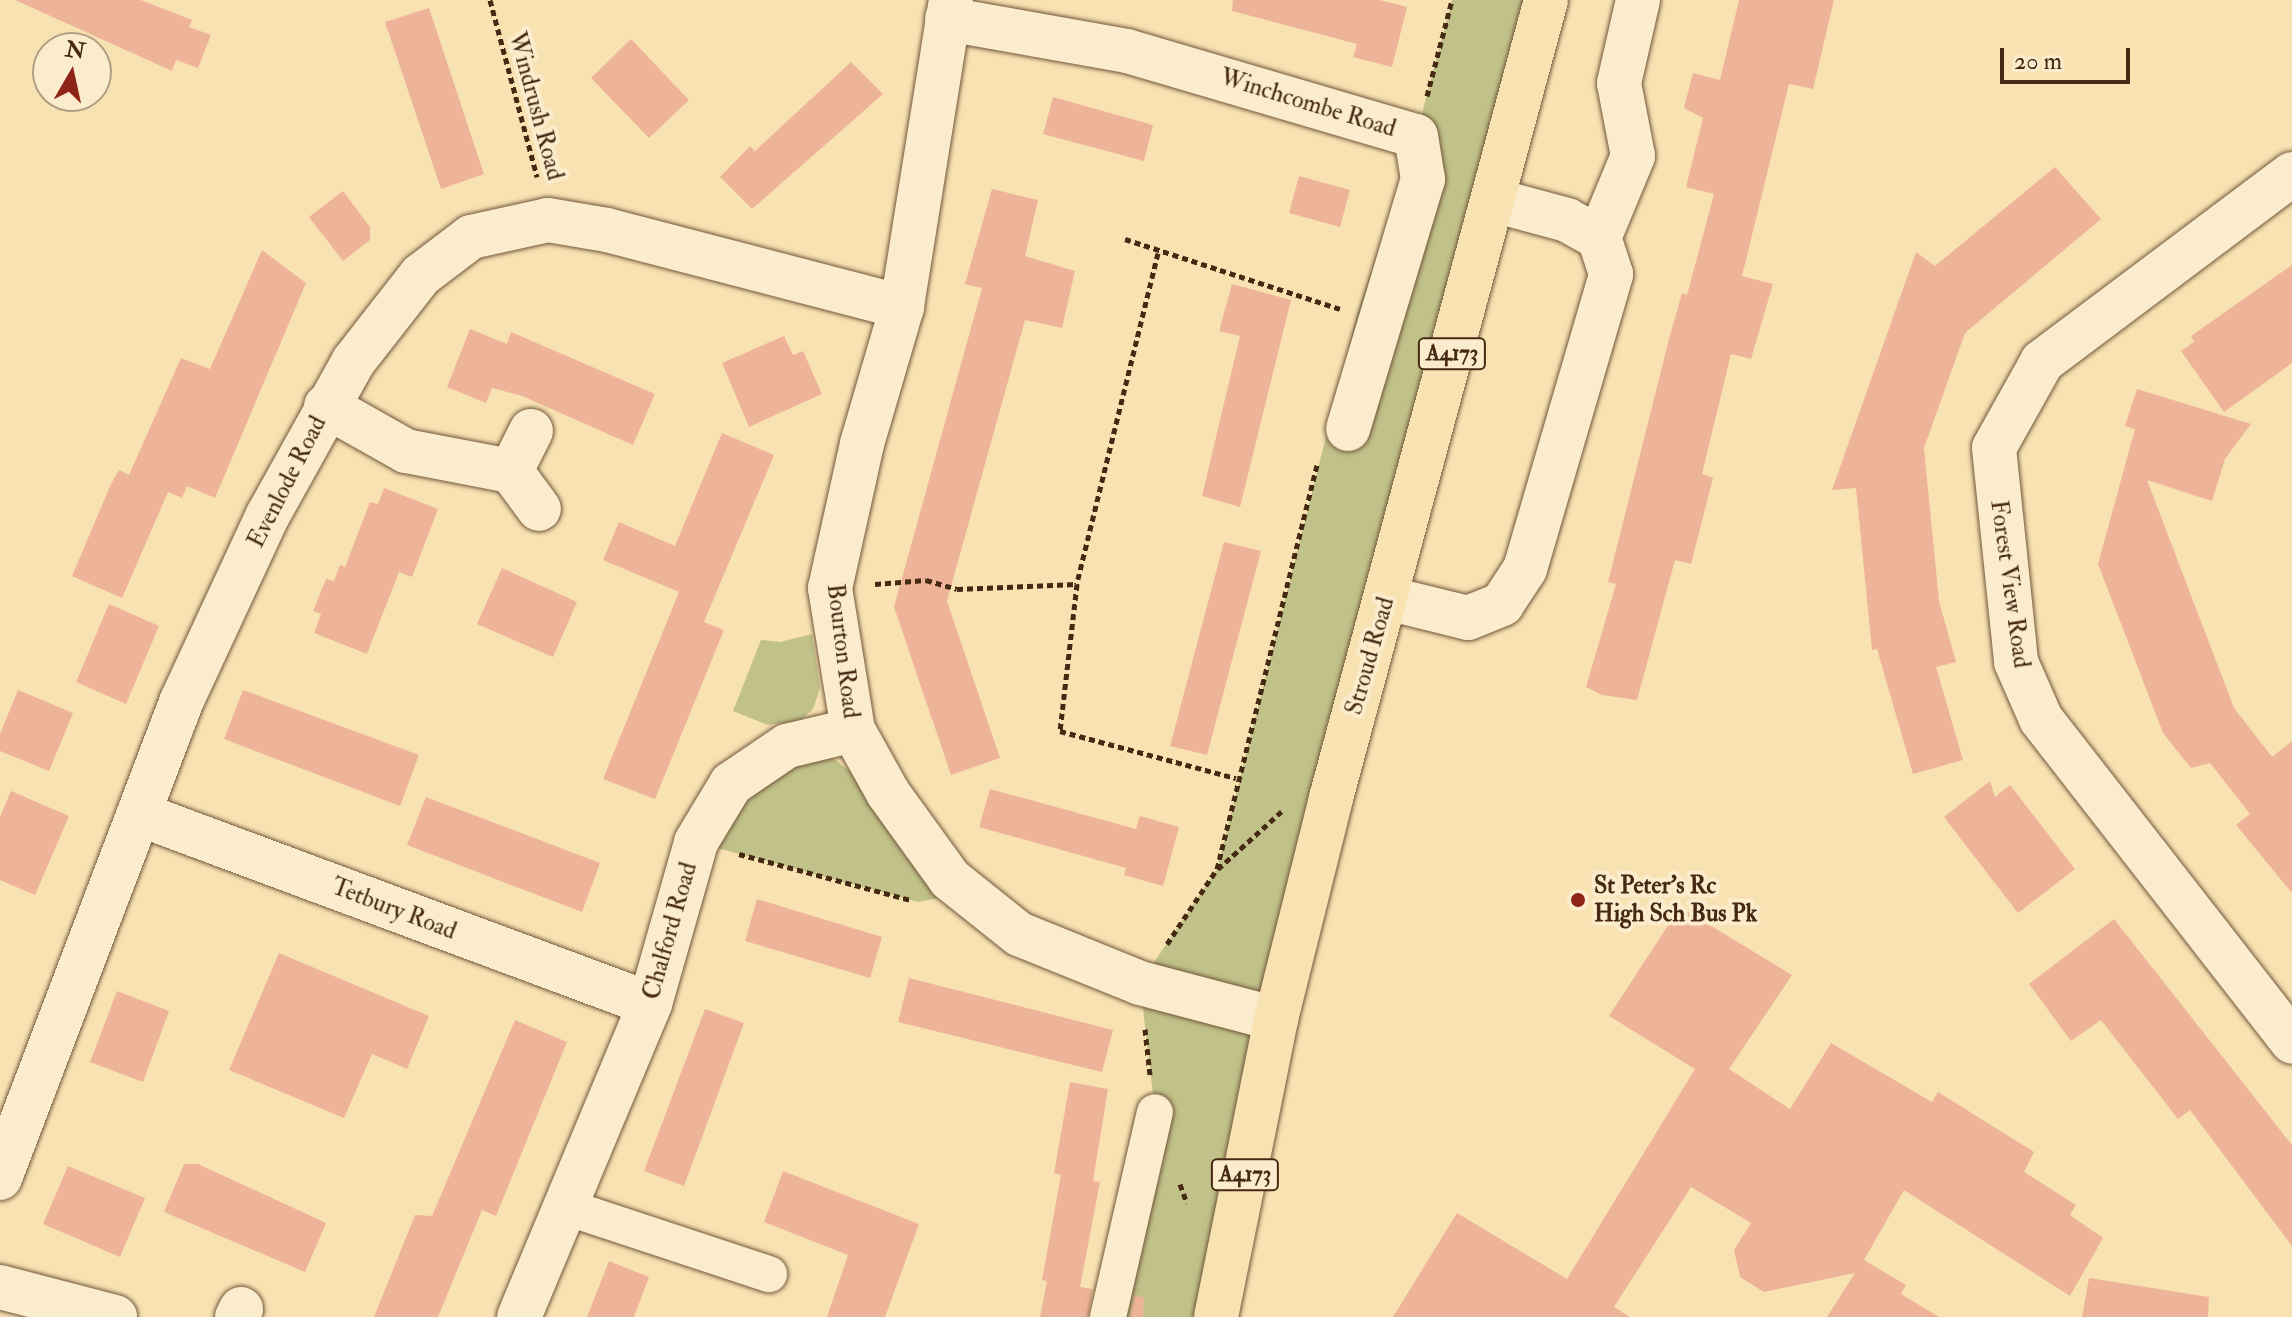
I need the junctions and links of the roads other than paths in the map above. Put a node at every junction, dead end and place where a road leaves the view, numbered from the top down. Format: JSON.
{"nodes":[{"id":1,"x":1546,"y":0,"type":"edge"},
{"id":2,"x":1638,"y":0,"type":"edge"},
{"id":3,"x":949,"y":9,"type":"edge"},
{"id":4,"x":2292,"y":174,"type":"edge"},
{"id":5,"x":1493,"y":200,"type":"junction"},
{"id":6,"x":1599,"y":238,"type":"junction"},
{"id":7,"x":902,"y":307,"type":"junction"},
{"id":8,"x":326,"y":406,"type":"junction"},
{"id":9,"x":531,"y":431,"type":"dead end"},
{"id":10,"x":1334,"y":443,"type":"road end"},
{"id":11,"x":511,"y":471,"type":"junction"},
{"id":12,"x":539,"y":509,"type":"dead end"},
{"id":13,"x":1387,"y":598,"type":"junction"},
{"id":14,"x":853,"y":730,"type":"junction"},
{"id":15,"x":139,"y":814,"type":"junction"},
{"id":16,"x":650,"y":1004,"type":"junction"},
{"id":17,"x":1276,"y":1019,"type":"junction"},
{"id":18,"x":2292,"y":1042,"type":"edge"},
{"id":19,"x":1155,"y":1112,"type":"road end"},
{"id":20,"x":0,"y":1178,"type":"edge"},
{"id":21,"x":566,"y":1207,"type":"junction"},
{"id":22,"x":769,"y":1274,"type":"dead end"},
{"id":23,"x":0,"y":1287,"type":"edge"},
{"id":24,"x":115,"y":1317,"type":"edge"},
{"id":25,"x":519,"y":1317,"type":"edge"},
{"id":26,"x":1108,"y":1317,"type":"edge"},
{"id":27,"x":1216,"y":1317,"type":"edge"}],
"edges":[{"from":1,"to":5,"type":"main road","name":"Stroud Road","number":"A4173"},
{"from":2,"to":6,"type":"street"},
{"from":3,"to":7,"type":"street","name":"Bourton Road"},
{"from":3,"to":10,"type":"street","name":"Winchcombe Road"},
{"from":4,"to":18,"type":"street","name":"Forest View Road"},
{"from":5,"to":6,"type":"street"},
{"from":5,"to":13,"type":"main road","name":"Stroud Road","number":"A4173"},
{"from":6,"to":13,"type":"street"},
{"from":7,"to":8,"type":"street","name":"Evenlode Road"},
{"from":7,"to":14,"type":"street","name":"Bourton Road"},
{"from":8,"to":11,"type":"street"},
{"from":8,"to":15,"type":"street","name":"Evenlode Road"},
{"from":9,"to":11,"type":"street"},
{"from":11,"to":12,"type":"street"},
{"from":13,"to":17,"type":"main road","name":"Stroud Road","number":"A4173"},
{"from":14,"to":16,"type":"street","name":"Chalford Road"},
{"from":14,"to":17,"type":"street","name":"Bourton Road"},
{"from":15,"to":16,"type":"street","name":"Tetbury Road"},
{"from":15,"to":20,"type":"street","name":"Evenlode Road"},
{"from":16,"to":21,"type":"street","name":"Chalford Road"},
{"from":17,"to":27,"type":"main road","name":"Stroud Road","number":"A4173"},
{"from":19,"to":26,"type":"street"},
{"from":21,"to":22,"type":"street"},
{"from":21,"to":25,"type":"street","name":"Chalford Road"},
{"from":23,"to":24,"type":"street"}]}
